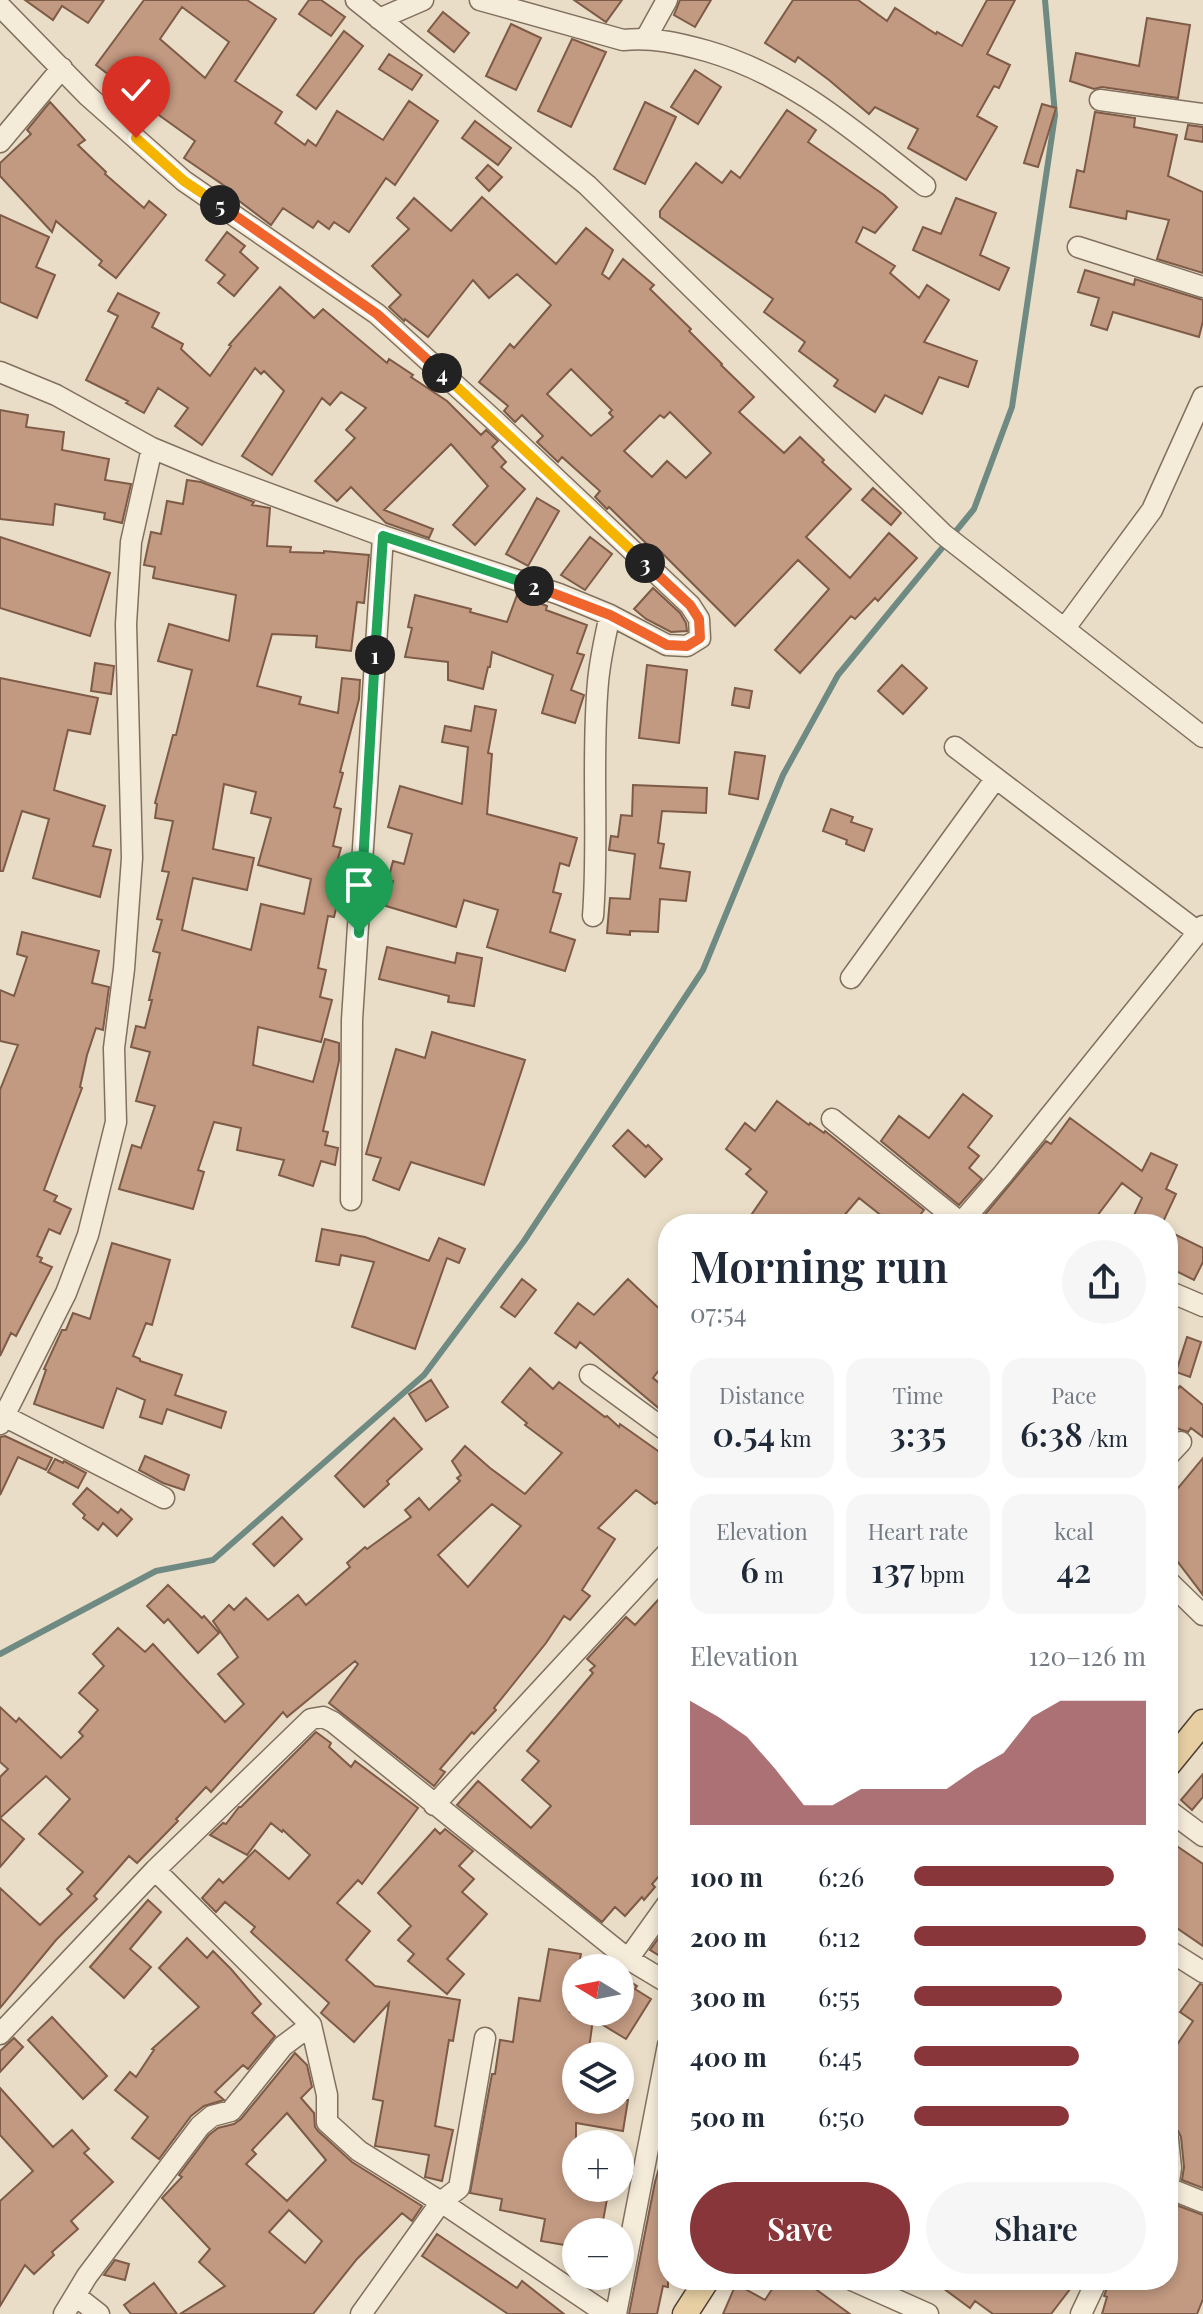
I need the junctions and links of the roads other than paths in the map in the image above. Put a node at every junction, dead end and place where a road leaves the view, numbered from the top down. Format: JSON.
{"nodes":[{"id":1,"x":356,"y":0,"type":"edge"},
{"id":2,"x":423,"y":0,"type":"edge"},
{"id":3,"x":480,"y":0,"type":"edge"},
{"id":4,"x":667,"y":0,"type":"edge"},
{"id":5,"x":0,"y":6,"type":"edge"},
{"id":6,"x":379,"y":19,"type":"junction"},
{"id":7,"x":646,"y":38,"type":"junction"},
{"id":8,"x":62,"y":68,"type":"junction"},
{"id":9,"x":1100,"y":100,"type":"dead end"},
{"id":10,"x":1203,"y":114,"type":"edge"},
{"id":11,"x":0,"y":142,"type":"edge"},
{"id":12,"x":925,"y":186,"type":"dead end"},
{"id":13,"x":1078,"y":247,"type":"dead end"},
{"id":14,"x":1203,"y":287,"type":"edge"},
{"id":15,"x":0,"y":372,"type":"edge"},
{"id":16,"x":1203,"y":397,"type":"edge"},
{"id":17,"x":152,"y":448,"type":"junction"},
{"id":18,"x":383,"y":536,"type":"junction"},
{"id":19,"x":610,"y":615,"type":"junction"},
{"id":20,"x":1065,"y":628,"type":"junction"},
{"id":21,"x":1203,"y":737,"type":"edge"},
{"id":22,"x":955,"y":747,"type":"dead end"},
{"id":23,"x":996,"y":778,"type":"junction"},
{"id":24,"x":593,"y":916,"type":"dead end"},
{"id":25,"x":1201,"y":929,"type":"edge"},
{"id":26,"x":851,"y":978,"type":"dead end"},
{"id":27,"x":832,"y":1119,"type":"dead end"},
{"id":28,"x":351,"y":1200,"type":"dead end"},
{"id":29,"x":949,"y":1214,"type":"edge"},
{"id":30,"x":969,"y":1214,"type":"edge"},
{"id":31,"x":1178,"y":1295,"type":"edge"},
{"id":32,"x":1203,"y":1306,"type":"edge"},
{"id":33,"x":590,"y":1375,"type":"dead end"},
{"id":34,"x":2,"y":1418,"type":"edge"},
{"id":35,"x":658,"y":1425,"type":"edge"},
{"id":36,"x":164,"y":1498,"type":"dead end"},
{"id":37,"x":658,"y":1563,"type":"edge"},
{"id":38,"x":1178,"y":1591,"type":"edge"},
{"id":39,"x":1203,"y":1615,"type":"edge"},
{"id":40,"x":1203,"y":1722,"type":"edge"},
{"id":41,"x":1178,"y":1753,"type":"edge"},
{"id":42,"x":434,"y":1805,"type":"junction"},
{"id":43,"x":1178,"y":1817,"type":"edge"},
{"id":44,"x":1203,"y":1836,"type":"edge"},
{"id":45,"x":155,"y":1870,"type":"junction"},
{"id":46,"x":658,"y":1917,"type":"edge"},
{"id":47,"x":622,"y":1954,"type":"edge"},
{"id":48,"x":632,"y":1954,"type":"edge"},
{"id":49,"x":1178,"y":1956,"type":"edge"},
{"id":50,"x":634,"y":1963,"type":"edge"},
{"id":51,"x":1203,"y":1972,"type":"edge"},
{"id":52,"x":658,"y":1977,"type":"edge"},
{"id":53,"x":311,"y":2025,"type":"junction"},
{"id":54,"x":0,"y":2034,"type":"edge"},
{"id":55,"x":485,"y":2038,"type":"dead end"},
{"id":56,"x":658,"y":2097,"type":"edge"},
{"id":57,"x":1178,"y":2192,"type":"edge"},
{"id":58,"x":441,"y":2202,"type":"junction"},
{"id":59,"x":1203,"y":2202,"type":"edge"},
{"id":60,"x":701,"y":2290,"type":"edge"},
{"id":61,"x":874,"y":2290,"type":"edge"},
{"id":62,"x":1092,"y":2290,"type":"edge"},
{"id":63,"x":76,"y":2296,"type":"junction"},
{"id":64,"x":64,"y":2314,"type":"edge"},
{"id":65,"x":99,"y":2314,"type":"edge"},
{"id":66,"x":361,"y":2314,"type":"edge"},
{"id":67,"x":607,"y":2314,"type":"edge"},
{"id":68,"x":616,"y":2314,"type":"edge"},
{"id":69,"x":685,"y":2314,"type":"edge"},
{"id":70,"x":928,"y":2314,"type":"edge"},
{"id":71,"x":1081,"y":2314,"type":"edge"}],
"edges":[{"from":1,"to":6,"type":"street"},
{"from":2,"to":6,"type":"street"},
{"from":3,"to":7,"type":"street"},
{"from":4,"to":7,"type":"street"},
{"from":5,"to":8,"type":"street"},
{"from":6,"to":20,"type":"street"},
{"from":7,"to":12,"type":"street"},
{"from":8,"to":11,"type":"street"},
{"from":8,"to":19,"type":"street"},
{"from":9,"to":10,"type":"street"},
{"from":13,"to":14,"type":"street"},
{"from":15,"to":17,"type":"street"},
{"from":16,"to":20,"type":"street"},
{"from":17,"to":18,"type":"street"},
{"from":17,"to":34,"type":"street"},
{"from":18,"to":19,"type":"street"},
{"from":18,"to":28,"type":"street"},
{"from":19,"to":24,"type":"street"},
{"from":20,"to":21,"type":"street"},
{"from":22,"to":23,"type":"street"},
{"from":23,"to":25,"type":"street"},
{"from":23,"to":26,"type":"street"},
{"from":25,"to":30,"type":"street"},
{"from":27,"to":29,"type":"street"},
{"from":31,"to":32,"type":"street"},
{"from":33,"to":35,"type":"street"},
{"from":34,"to":36,"type":"street"},
{"from":37,"to":42,"type":"street"},
{"from":38,"to":39,"type":"street"},
{"from":40,"to":41,"type":"main road"},
{"from":42,"to":45,"type":"street"},
{"from":42,"to":47,"type":"street"},
{"from":43,"to":44,"type":"street"},
{"from":45,"to":53,"type":"street"},
{"from":45,"to":54,"type":"street"},
{"from":46,"to":48,"type":"street"},
{"from":49,"to":51,"type":"street"},
{"from":50,"to":52,"type":"street"},
{"from":53,"to":58,"type":"street"},
{"from":53,"to":63,"type":"street"},
{"from":55,"to":58,"type":"street"},
{"from":56,"to":68,"type":"street"},
{"from":57,"to":59,"type":"street"},
{"from":58,"to":66,"type":"street"},
{"from":58,"to":67,"type":"street"},
{"from":60,"to":69,"type":"main road"},
{"from":61,"to":70,"type":"street"},
{"from":62,"to":71,"type":"street"},
{"from":63,"to":64,"type":"street"},
{"from":63,"to":65,"type":"street"}]}
